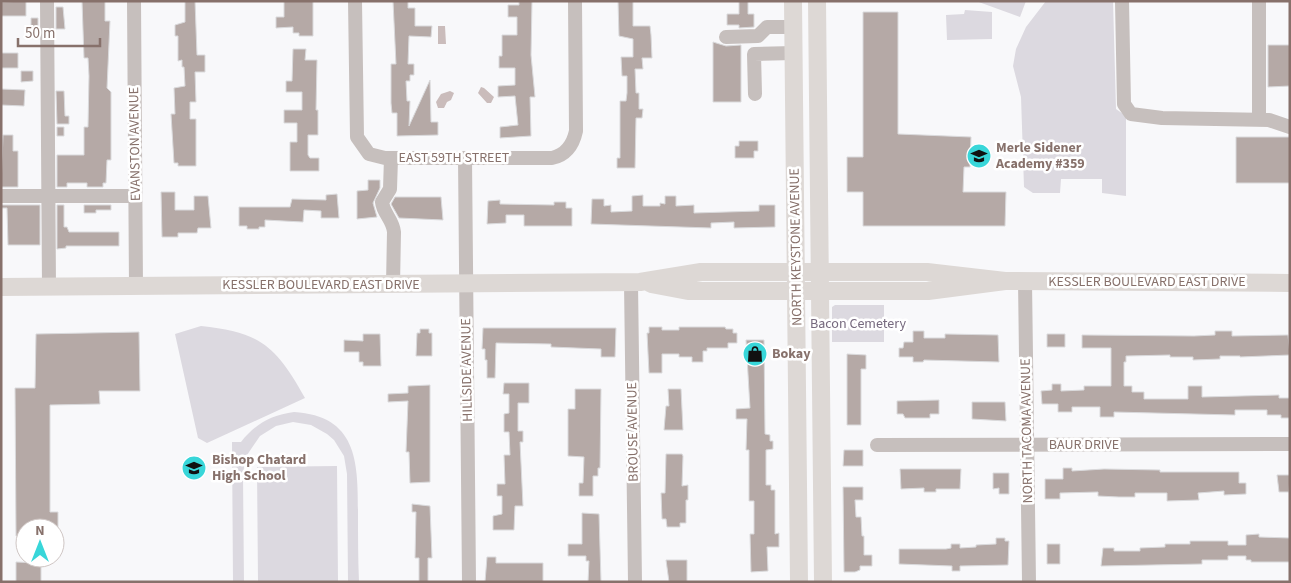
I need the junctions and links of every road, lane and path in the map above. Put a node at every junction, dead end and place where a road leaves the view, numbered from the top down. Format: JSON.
{"nodes":[{"id":1,"x":47,"y":1,"type":"edge"},
{"id":2,"x":134,"y":1,"type":"edge"},
{"id":3,"x":354,"y":1,"type":"edge"},
{"id":4,"x":575,"y":1,"type":"edge"},
{"id":5,"x":793,"y":1,"type":"edge"},
{"id":6,"x":817,"y":1,"type":"edge"},
{"id":7,"x":1122,"y":1,"type":"edge"},
{"id":8,"x":1259,"y":1,"type":"edge"},
{"id":9,"x":793,"y":27,"type":"junction"},
{"id":10,"x":726,"y":37,"type":"dead end"},
{"id":11,"x":794,"y":54,"type":"junction"},
{"id":12,"x":755,"y":94,"type":"dead end"},
{"id":13,"x":1259,"y":119,"type":"junction"},
{"id":14,"x":1290,"y":126,"type":"edge"},
{"id":15,"x":391,"y":158,"type":"junction"},
{"id":16,"x":465,"y":158,"type":"junction"},
{"id":17,"x":49,"y":195,"type":"junction"},
{"id":18,"x":1,"y":196,"type":"edge"},
{"id":19,"x":136,"y":196,"type":"junction"},
{"id":20,"x":796,"y":272,"type":"junction"},
{"id":21,"x":820,"y":272,"type":"junction"},
{"id":22,"x":1005,"y":281,"type":"junction"},
{"id":23,"x":1025,"y":281,"type":"junction"},
{"id":24,"x":636,"y":282,"type":"junction"},
{"id":25,"x":1290,"y":283,"type":"edge"},
{"id":26,"x":466,"y":284,"type":"junction"},
{"id":27,"x":393,"y":285,"type":"junction"},
{"id":28,"x":49,"y":287,"type":"junction"},
{"id":29,"x":136,"y":287,"type":"junction"},
{"id":30,"x":1,"y":288,"type":"edge"},
{"id":31,"x":796,"y":290,"type":"junction"},
{"id":32,"x":820,"y":290,"type":"junction"},
{"id":33,"x":877,"y":444,"type":"dead end"},
{"id":34,"x":1290,"y":444,"type":"edge"},
{"id":35,"x":1027,"y":445,"type":"junction"},
{"id":36,"x":469,"y":582,"type":"edge"},
{"id":37,"x":635,"y":582,"type":"edge"},
{"id":38,"x":800,"y":582,"type":"edge"},
{"id":39,"x":823,"y":582,"type":"edge"},
{"id":40,"x":1029,"y":582,"type":"edge"}],
"edges":[{"from":1,"to":17,"type":"street"},
{"from":2,"to":19,"type":"street","name":"EVANSTON AVENUE"},
{"from":3,"to":15,"type":"street","name":"EAST 59TH STREET"},
{"from":4,"to":16,"type":"street","name":"EAST 59TH STREET"},
{"from":5,"to":9,"type":"main road","name":"NORTH KEYSTONE AVENUE"},
{"from":6,"to":21,"type":"main road","name":"NORTH KEYSTONE AVENUE"},
{"from":7,"to":13,"type":"street"},
{"from":8,"to":13,"type":"street"},
{"from":9,"to":10,"type":"street"},
{"from":9,"to":11,"type":"main road","name":"NORTH KEYSTONE AVENUE"},
{"from":11,"to":12,"type":"street"},
{"from":11,"to":20,"type":"main road","name":"NORTH KEYSTONE AVENUE"},
{"from":13,"to":14,"type":"street"},
{"from":15,"to":16,"type":"street","name":"EAST 59TH STREET"},
{"from":15,"to":27,"type":"street"},
{"from":16,"to":26,"type":"street","name":"HILLSIDE AVENUE"},
{"from":17,"to":18,"type":"street"},
{"from":17,"to":19,"type":"street"},
{"from":17,"to":28,"type":"street"},
{"from":19,"to":29,"type":"street","name":"EVANSTON AVENUE"},
{"from":20,"to":21,"type":"main road","name":"KESSLER BOULEVARD EAST DRIVE"},
{"from":20,"to":24,"type":"main road","name":"KESSLER BOULEVARD EAST DRIVE"},
{"from":20,"to":31,"type":"main road","name":"NORTH KEYSTONE AVENUE"},
{"from":21,"to":22,"type":"main road","name":"KESSLER BOULEVARD EAST DRIVE"},
{"from":21,"to":32,"type":"main road","name":"NORTH KEYSTONE AVENUE"},
{"from":22,"to":23,"type":"main road","name":"KESSLER BOULEVARD EAST DRIVE"},
{"from":22,"to":32,"type":"main road","name":"KESSLER BOULEVARD EAST DRIVE"},
{"from":23,"to":25,"type":"main road","name":"KESSLER BOULEVARD EAST DRIVE"},
{"from":23,"to":35,"type":"street","name":"NORTH TACOMA AVENUE"},
{"from":24,"to":26,"type":"main road","name":"KESSLER BOULEVARD EAST DRIVE"},
{"from":24,"to":31,"type":"main road","name":"KESSLER BOULEVARD EAST DRIVE"},
{"from":24,"to":37,"type":"street","name":"BROUSE AVENUE"},
{"from":26,"to":27,"type":"main road","name":"KESSLER BOULEVARD EAST DRIVE"},
{"from":26,"to":36,"type":"street","name":"HILLSIDE AVENUE"},
{"from":27,"to":29,"type":"main road","name":"KESSLER BOULEVARD EAST DRIVE"},
{"from":28,"to":29,"type":"main road","name":"KESSLER BOULEVARD EAST DRIVE"},
{"from":28,"to":30,"type":"main road","name":"KESSLER BOULEVARD EAST DRIVE"},
{"from":31,"to":32,"type":"main road","name":"KESSLER BOULEVARD EAST DRIVE"},
{"from":31,"to":38,"type":"main road","name":"NORTH KEYSTONE AVENUE"},
{"from":32,"to":39,"type":"main road","name":"NORTH KEYSTONE AVENUE"},
{"from":33,"to":35,"type":"street","name":"BAUR DRIVE"},
{"from":34,"to":35,"type":"street","name":"BAUR DRIVE"},
{"from":35,"to":40,"type":"street","name":"NORTH TACOMA AVENUE"}]}
